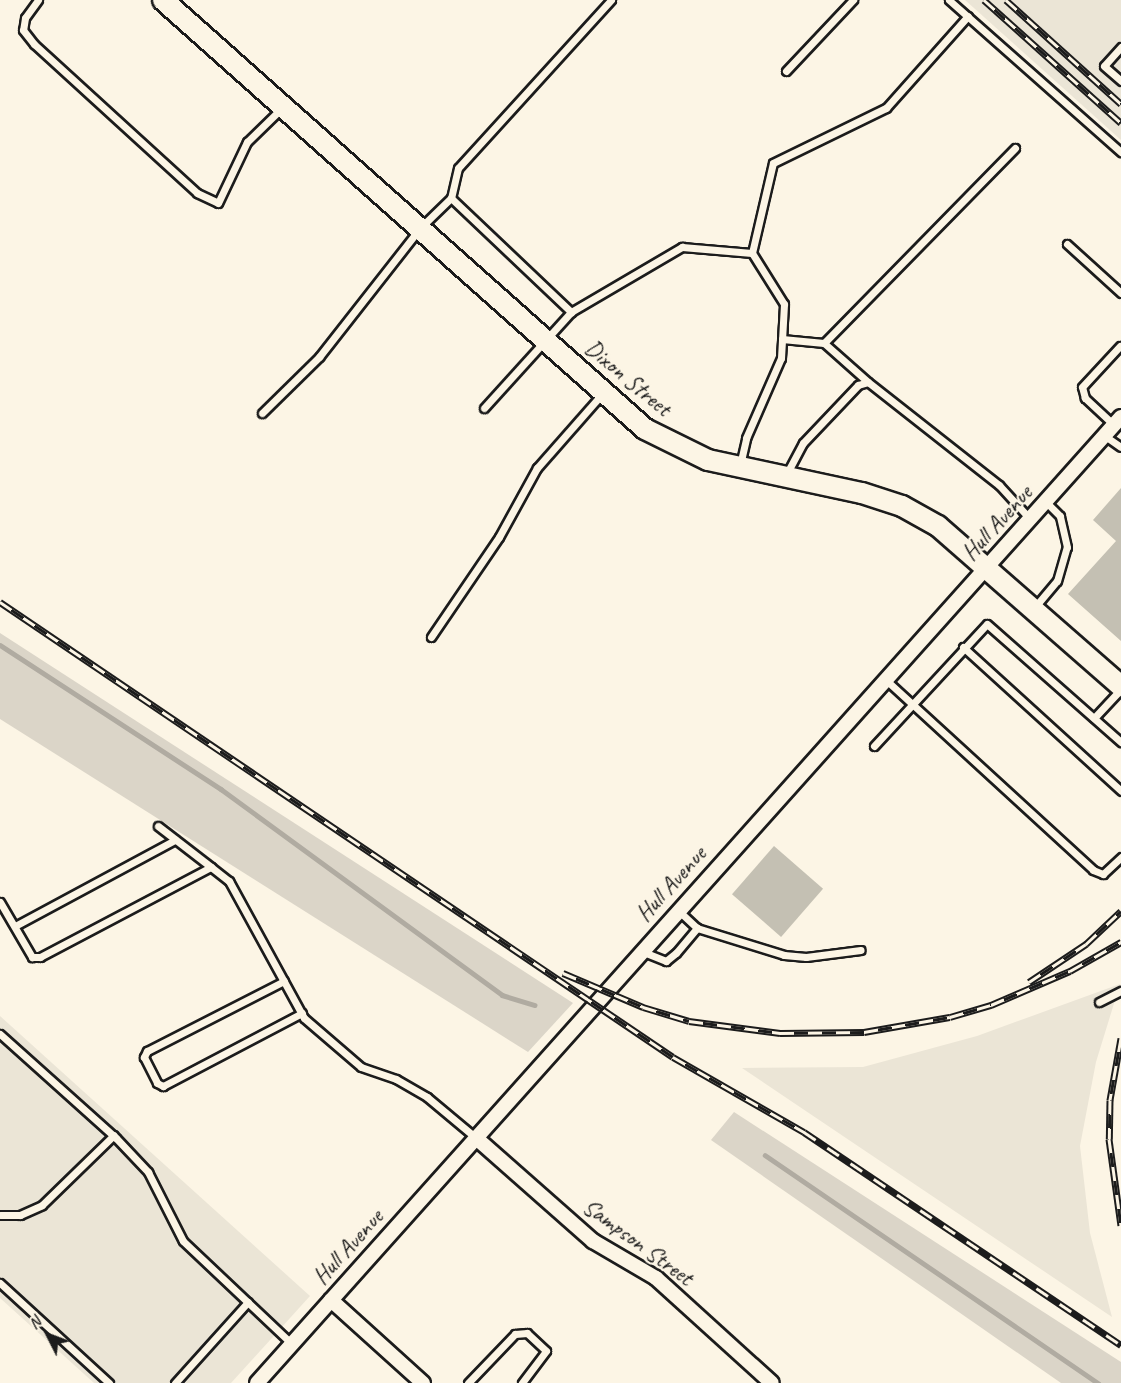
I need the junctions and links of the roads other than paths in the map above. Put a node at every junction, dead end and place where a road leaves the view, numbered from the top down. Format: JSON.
{"nodes":[{"id":1,"x":38,"y":0,"type":"edge"},
{"id":2,"x":164,"y":0,"type":"edge"},
{"id":3,"x":611,"y":0,"type":"edge"},
{"id":4,"x":852,"y":0,"type":"edge"},
{"id":5,"x":950,"y":0,"type":"edge"},
{"id":6,"x":968,"y":16,"type":"junction"},
{"id":7,"x":1121,"y":47,"type":"edge"},
{"id":8,"x":786,"y":71,"type":"dead end"},
{"id":9,"x":1121,"y":81,"type":"edge"},
{"id":10,"x":283,"y":106,"type":"junction"},
{"id":11,"x":1015,"y":148,"type":"dead end"},
{"id":12,"x":1121,"y":152,"type":"edge"},
{"id":13,"x":451,"y":198,"type":"junction"},
{"id":14,"x":420,"y":228,"type":"junction"},
{"id":15,"x":1067,"y":244,"type":"dead end"},
{"id":16,"x":752,"y":253,"type":"junction"},
{"id":17,"x":1121,"y":293,"type":"edge"},
{"id":18,"x":571,"y":312,"type":"junction"},
{"id":19,"x":782,"y":339,"type":"junction"},
{"id":20,"x":548,"y":342,"type":"junction"},
{"id":21,"x":824,"y":343,"type":"junction"},
{"id":22,"x":1120,"y":346,"type":"edge"},
{"id":23,"x":868,"y":382,"type":"junction"},
{"id":24,"x":603,"y":392,"type":"junction"},
{"id":25,"x":483,"y":408,"type":"dead end"},
{"id":26,"x":262,"y":413,"type":"dead end"},
{"id":27,"x":1113,"y":426,"type":"edge"},
{"id":28,"x":1121,"y":447,"type":"edge"},
{"id":29,"x":740,"y":467,"type":"junction"},
{"id":30,"x":786,"y":477,"type":"junction"},
{"id":31,"x":1046,"y":502,"type":"junction"},
{"id":32,"x":1030,"y":519,"type":"junction"},
{"id":33,"x":987,"y":568,"type":"junction"},
{"id":34,"x":1034,"y":608,"type":"junction"},
{"id":35,"x":431,"y":636,"type":"dead end"},
{"id":36,"x":963,"y":647,"type":"junction"},
{"id":37,"x":886,"y":680,"type":"junction"},
{"id":38,"x":1121,"y":687,"type":"edge"},
{"id":39,"x":913,"y":704,"type":"junction"},
{"id":40,"x":1094,"y":718,"type":"junction"},
{"id":41,"x":1121,"y":742,"type":"edge"},
{"id":42,"x":874,"y":746,"type":"dead end"},
{"id":43,"x":1121,"y":790,"type":"edge"},
{"id":44,"x":158,"y":826,"type":"dead end"},
{"id":45,"x":175,"y":840,"type":"junction"},
{"id":46,"x":1121,"y":857,"type":"edge"},
{"id":47,"x":211,"y":867,"type":"junction"},
{"id":48,"x":0,"y":902,"type":"edge"},
{"id":49,"x":678,"y":910,"type":"junction"},
{"id":50,"x":15,"y":926,"type":"junction"},
{"id":51,"x":697,"y":928,"type":"junction"},
{"id":52,"x":861,"y":950,"type":"dead end"},
{"id":53,"x":641,"y":951,"type":"junction"},
{"id":54,"x":284,"y":981,"type":"junction"},
{"id":55,"x":1121,"y":991,"type":"edge"},
{"id":56,"x":1099,"y":1002,"type":"dead end"},
{"id":57,"x":302,"y":1013,"type":"junction"},
{"id":58,"x":0,"y":1034,"type":"edge"},
{"id":59,"x":114,"y":1135,"type":"junction"},
{"id":60,"x":476,"y":1138,"type":"junction"},
{"id":61,"x":0,"y":1215,"type":"edge"},
{"id":62,"x":0,"y":1283,"type":"edge"},
{"id":63,"x":331,"y":1300,"type":"junction"},
{"id":64,"x":248,"y":1302,"type":"junction"},
{"id":65,"x":292,"y":1344,"type":"junction"},
{"id":66,"x":109,"y":1383,"type":"edge"},
{"id":67,"x":175,"y":1383,"type":"edge"},
{"id":68,"x":257,"y":1383,"type":"edge"},
{"id":69,"x":423,"y":1383,"type":"edge"},
{"id":70,"x":468,"y":1383,"type":"edge"},
{"id":71,"x":522,"y":1383,"type":"edge"},
{"id":72,"x":772,"y":1383,"type":"edge"}],
"edges":[{"from":1,"to":10,"type":"lane"},
{"from":2,"to":10,"type":"street","name":"Dixon Street"},
{"from":3,"to":13,"type":"lane"},
{"from":4,"to":8,"type":"lane"},
{"from":5,"to":6,"type":"lane"},
{"from":6,"to":12,"type":"lane"},
{"from":6,"to":16,"type":"lane"},
{"from":7,"to":9,"type":"lane"},
{"from":10,"to":14,"type":"street","name":"Dixon Street"},
{"from":11,"to":21,"type":"lane"},
{"from":13,"to":14,"type":"lane"},
{"from":13,"to":18,"type":"lane"},
{"from":14,"to":20,"type":"street","name":"Dixon Street"},
{"from":14,"to":26,"type":"lane"},
{"from":15,"to":17,"type":"lane"},
{"from":16,"to":18,"type":"lane"},
{"from":16,"to":19,"type":"lane"},
{"from":18,"to":20,"type":"lane"},
{"from":19,"to":21,"type":"lane"},
{"from":19,"to":29,"type":"lane"},
{"from":20,"to":24,"type":"street","name":"Dixon Street"},
{"from":20,"to":25,"type":"lane"},
{"from":21,"to":23,"type":"lane"},
{"from":22,"to":27,"type":"lane"},
{"from":23,"to":30,"type":"lane"},
{"from":23,"to":32,"type":"lane"},
{"from":24,"to":29,"type":"street","name":"Dixon Street"},
{"from":24,"to":35,"type":"lane"},
{"from":27,"to":28,"type":"lane"},
{"from":27,"to":31,"type":"street","name":"Hull Avenue"},
{"from":29,"to":30,"type":"street","name":"Dixon Street"},
{"from":30,"to":33,"type":"street","name":"Dixon Street"},
{"from":31,"to":32,"type":"street","name":"Hull Avenue"},
{"from":31,"to":34,"type":"lane"},
{"from":32,"to":33,"type":"street","name":"Hull Avenue"},
{"from":33,"to":34,"type":"street","name":"Dixon Street"},
{"from":33,"to":37,"type":"street","name":"Hull Avenue"},
{"from":34,"to":38,"type":"street","name":"Dixon Street"},
{"from":36,"to":39,"type":"lane"},
{"from":36,"to":40,"type":"lane"},
{"from":36,"to":43,"type":"lane"},
{"from":37,"to":39,"type":"lane"},
{"from":37,"to":49,"type":"street","name":"Hull Avenue"},
{"from":38,"to":40,"type":"lane"},
{"from":39,"to":42,"type":"lane"},
{"from":39,"to":46,"type":"lane"},
{"from":40,"to":41,"type":"lane"},
{"from":44,"to":45,"type":"lane"},
{"from":45,"to":47,"type":"lane"},
{"from":45,"to":50,"type":"lane"},
{"from":47,"to":50,"type":"lane"},
{"from":47,"to":54,"type":"lane"},
{"from":48,"to":50,"type":"lane"},
{"from":49,"to":51,"type":"lane"},
{"from":49,"to":53,"type":"street","name":"Hull Avenue"},
{"from":51,"to":52,"type":"lane"},
{"from":51,"to":53,"type":"lane"},
{"from":53,"to":60,"type":"street","name":"Hull Avenue"},
{"from":54,"to":57,"type":"lane"},
{"from":54,"to":57,"type":"lane"},
{"from":55,"to":56,"type":"lane"},
{"from":57,"to":60,"type":"lane"},
{"from":58,"to":59,"type":"lane"},
{"from":59,"to":61,"type":"lane"},
{"from":59,"to":64,"type":"lane"},
{"from":60,"to":63,"type":"street","name":"Hull Avenue"},
{"from":60,"to":72,"type":"street","name":"Sampson Street"},
{"from":62,"to":66,"type":"lane"},
{"from":63,"to":65,"type":"street","name":"Hull Avenue"},
{"from":63,"to":69,"type":"street"},
{"from":64,"to":65,"type":"lane"},
{"from":64,"to":67,"type":"lane"},
{"from":65,"to":68,"type":"street","name":"Hull Avenue"},
{"from":70,"to":71,"type":"lane"}]}
